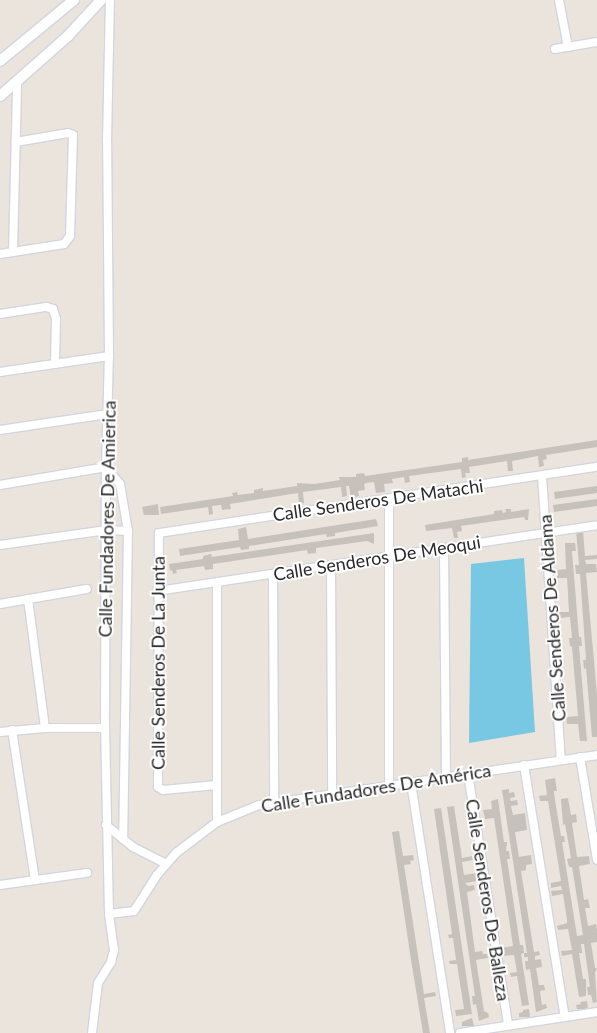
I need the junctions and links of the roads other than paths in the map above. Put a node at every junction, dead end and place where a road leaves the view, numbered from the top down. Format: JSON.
{"nodes":[{"id":1,"x":74,"y":0,"type":"edge"},
{"id":2,"x":102,"y":0,"type":"edge"},
{"id":3,"x":110,"y":0,"type":"edge"},
{"id":4,"x":559,"y":0,"type":"edge"},
{"id":5,"x":597,"y":42,"type":"edge"},
{"id":6,"x":568,"y":47,"type":"junction"},
{"id":7,"x":555,"y":49,"type":"dead end"},
{"id":8,"x":0,"y":61,"type":"edge"},
{"id":9,"x":17,"y":82,"type":"junction"},
{"id":10,"x":0,"y":96,"type":"edge"},
{"id":11,"x":16,"y":142,"type":"junction"},
{"id":12,"x":13,"y":252,"type":"junction"},
{"id":13,"x":0,"y":254,"type":"edge"},
{"id":14,"x":0,"y":314,"type":"edge"},
{"id":15,"x":109,"y":356,"type":"junction"},
{"id":16,"x":55,"y":364,"type":"junction"},
{"id":17,"x":0,"y":372,"type":"edge"},
{"id":18,"x":108,"y":414,"type":"junction"},
{"id":19,"x":0,"y":430,"type":"edge"},
{"id":20,"x":106,"y":467,"type":"junction"},
{"id":21,"x":597,"y":467,"type":"edge"},
{"id":22,"x":542,"y":476,"type":"junction"},
{"id":23,"x":0,"y":485,"type":"edge"},
{"id":24,"x":389,"y":499,"type":"junction"},
{"id":25,"x":597,"y":526,"type":"edge"},
{"id":26,"x":107,"y":530,"type":"junction"},
{"id":27,"x":128,"y":531,"type":"junction"},
{"id":28,"x":159,"y":533,"type":"joint"},
{"id":29,"x":546,"y":533,"type":"junction"},
{"id":30,"x":0,"y":545,"type":"edge"},
{"id":31,"x":444,"y":548,"type":"junction"},
{"id":32,"x":388,"y":556,"type":"junction"},
{"id":33,"x":331,"y":565,"type":"junction"},
{"id":34,"x":274,"y":574,"type":"junction"},
{"id":35,"x":217,"y":583,"type":"junction"},
{"id":36,"x":87,"y":589,"type":"dead end"},
{"id":37,"x":157,"y":591,"type":"junction"},
{"id":38,"x":28,"y":599,"type":"junction"},
{"id":39,"x":0,"y":604,"type":"edge"},
{"id":40,"x":45,"y":728,"type":"junction"},
{"id":41,"x":106,"y":728,"type":"junction"},
{"id":42,"x":12,"y":730,"type":"junction"},
{"id":43,"x":0,"y":732,"type":"edge"},
{"id":44,"x":597,"y":755,"type":"edge"},
{"id":45,"x":580,"y":757,"type":"junction"},
{"id":46,"x":561,"y":759,"type":"junction"},
{"id":47,"x":524,"y":765,"type":"junction"},
{"id":48,"x":468,"y":774,"type":"junction"},
{"id":49,"x":446,"y":778,"type":"junction"},
{"id":50,"x":411,"y":783,"type":"junction"},
{"id":51,"x":216,"y":785,"type":"junction"},
{"id":52,"x":389,"y":786,"type":"junction"},
{"id":53,"x":332,"y":793,"type":"junction"},
{"id":54,"x":274,"y":802,"type":"junction"},
{"id":55,"x":217,"y":822,"type":"junction"},
{"id":56,"x":106,"y":825,"type":"junction"},
{"id":57,"x":122,"y":839,"type":"junction"},
{"id":58,"x":597,"y":860,"type":"edge"},
{"id":59,"x":166,"y":864,"type":"junction"},
{"id":60,"x":86,"y":873,"type":"dead end"},
{"id":61,"x":35,"y":880,"type":"junction"},
{"id":62,"x":0,"y":885,"type":"edge"},
{"id":63,"x":109,"y":914,"type":"junction"},
{"id":64,"x":597,"y":1012,"type":"edge"},
{"id":65,"x":565,"y":1017,"type":"junction"},
{"id":66,"x":508,"y":1025,"type":"junction"},
{"id":67,"x":450,"y":1032,"type":"edge"},
{"id":68,"x":92,"y":1033,"type":"edge"},
{"id":69,"x":460,"y":1033,"type":"edge"}],
"edges":[{"from":1,"to":8,"type":"street"},
{"from":2,"to":9,"type":"street"},
{"from":3,"to":15,"type":"street","name":"Calle Fundadores De Amierica"},
{"from":4,"to":6,"type":"street"},
{"from":5,"to":6,"type":"street"},
{"from":6,"to":7,"type":"street"},
{"from":9,"to":10,"type":"street"},
{"from":9,"to":11,"type":"street"},
{"from":11,"to":12,"type":"street"},
{"from":11,"to":12,"type":"street"},
{"from":12,"to":13,"type":"street"},
{"from":14,"to":16,"type":"street"},
{"from":15,"to":16,"type":"street"},
{"from":15,"to":18,"type":"street","name":"Calle Fundadores De Amierica"},
{"from":16,"to":17,"type":"street"},
{"from":18,"to":19,"type":"street"},
{"from":18,"to":20,"type":"street","name":"Calle Fundadores De Amierica"},
{"from":20,"to":23,"type":"street"},
{"from":20,"to":26,"type":"street","name":"Calle Fundadores De Amierica"},
{"from":20,"to":27,"type":"street"},
{"from":21,"to":22,"type":"street","name":"Calle Senderos De Matachi"},
{"from":22,"to":24,"type":"street","name":"Calle Senderos De Matachi"},
{"from":22,"to":29,"type":"street","name":"Calle Senderos De Aldama"},
{"from":24,"to":28,"type":"street","name":"Calle Senderos De Matachi"},
{"from":24,"to":32,"type":"street"},
{"from":25,"to":29,"type":"street","name":"Calle Senderos De Meoqui"},
{"from":26,"to":27,"type":"street"},
{"from":26,"to":30,"type":"street"},
{"from":26,"to":41,"type":"street","name":"Calle Fundadores De Amierica"},
{"from":27,"to":57,"type":"street"},
{"from":28,"to":37,"type":"street","name":"Calle Senderos De La Junta"},
{"from":29,"to":31,"type":"street","name":"Calle Senderos De Meoqui"},
{"from":29,"to":46,"type":"street","name":"Calle Senderos De Aldama"},
{"from":31,"to":32,"type":"street","name":"Calle Senderos De Meoqui"},
{"from":31,"to":49,"type":"street"},
{"from":32,"to":33,"type":"street","name":"Calle Senderos De Meoqui"},
{"from":32,"to":52,"type":"street"},
{"from":33,"to":34,"type":"street","name":"Calle Senderos De Meoqui"},
{"from":33,"to":53,"type":"street"},
{"from":34,"to":35,"type":"street","name":"Calle Senderos De Meoqui"},
{"from":34,"to":54,"type":"street"},
{"from":35,"to":37,"type":"street","name":"Calle Senderos De Meoqui"},
{"from":35,"to":51,"type":"street"},
{"from":36,"to":38,"type":"street"},
{"from":37,"to":51,"type":"street","name":"Calle Senderos De La Junta"},
{"from":38,"to":39,"type":"street"},
{"from":38,"to":40,"type":"street"},
{"from":40,"to":41,"type":"street"},
{"from":40,"to":42,"type":"street"},
{"from":41,"to":56,"type":"street","name":"Calle Fundadores De Amierica"},
{"from":42,"to":43,"type":"street"},
{"from":42,"to":61,"type":"street"},
{"from":44,"to":45,"type":"street","name":"Calle Fundadores De América"},
{"from":45,"to":46,"type":"street","name":"Calle Fundadores De América"},
{"from":45,"to":58,"type":"street"},
{"from":46,"to":47,"type":"street","name":"Calle Fundadores De América"},
{"from":47,"to":48,"type":"street","name":"Calle Fundadores De América"},
{"from":47,"to":65,"type":"street"},
{"from":48,"to":49,"type":"street","name":"Calle Fundadores De América"},
{"from":48,"to":66,"type":"street","name":"Calle Senderos De Balleza"},
{"from":49,"to":50,"type":"street","name":"Calle Fundadores De América"},
{"from":50,"to":52,"type":"street","name":"Calle Fundadores De América"},
{"from":50,"to":67,"type":"street"},
{"from":51,"to":55,"type":"street"},
{"from":52,"to":53,"type":"street","name":"Calle Fundadores De América"},
{"from":53,"to":54,"type":"street","name":"Calle Fundadores De América"},
{"from":54,"to":55,"type":"street","name":"Calle Fundadores De América"},
{"from":55,"to":59,"type":"street","name":"Calle Fundadores De América"},
{"from":56,"to":57,"type":"street"},
{"from":56,"to":63,"type":"street","name":"Calle Fundadores De Amierica"},
{"from":57,"to":59,"type":"street"},
{"from":59,"to":63,"type":"street","name":"Calle Fundadores De América"},
{"from":60,"to":61,"type":"street"},
{"from":61,"to":62,"type":"street"},
{"from":63,"to":68,"type":"street","name":"Calle Fundadores De Amierica"},
{"from":64,"to":65,"type":"street"},
{"from":65,"to":66,"type":"street"},
{"from":66,"to":69,"type":"street"}]}
